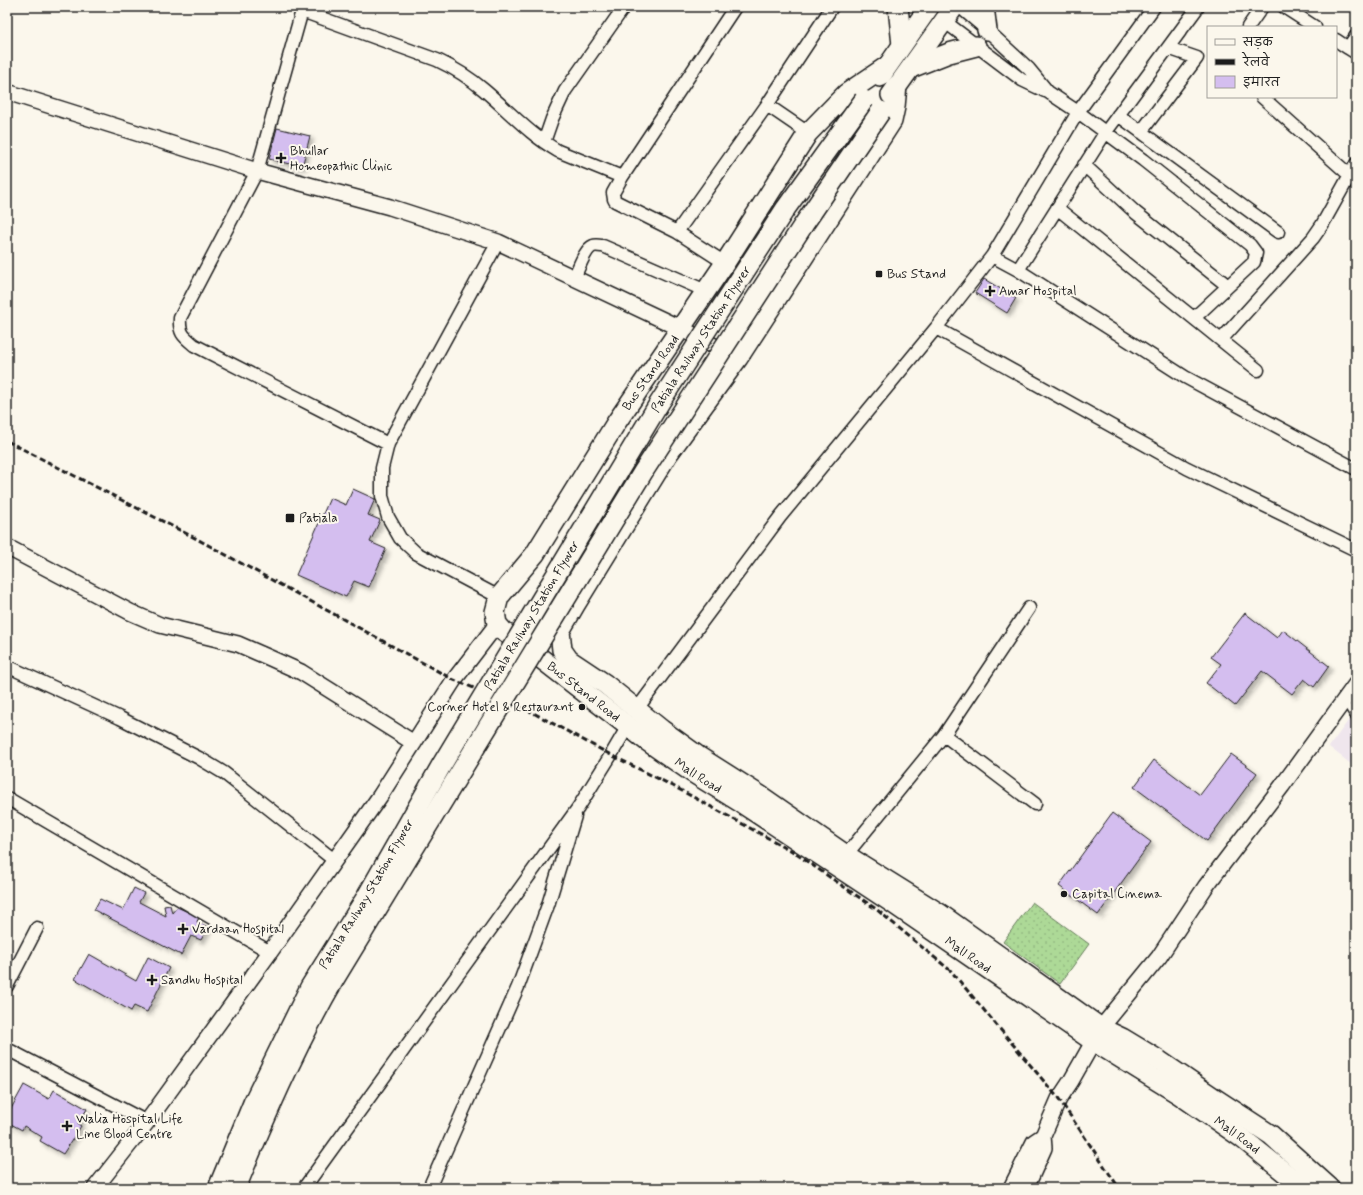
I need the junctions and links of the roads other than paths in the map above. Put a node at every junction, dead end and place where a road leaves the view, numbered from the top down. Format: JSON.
{"nodes":[{"id":1,"x":624,"y":7,"type":"edge"},
{"id":2,"x":735,"y":7,"type":"edge"},
{"id":3,"x":832,"y":7,"type":"edge"},
{"id":4,"x":898,"y":7,"type":"edge"},
{"id":5,"x":960,"y":7,"type":"edge"},
{"id":6,"x":984,"y":7,"type":"edge"},
{"id":7,"x":1154,"y":7,"type":"edge"},
{"id":8,"x":1198,"y":7,"type":"edge"},
{"id":9,"x":1262,"y":7,"type":"edge"},
{"id":10,"x":1284,"y":7,"type":"edge"},
{"id":11,"x":927,"y":8,"type":"edge"},
{"id":12,"x":302,"y":9,"type":"edge"},
{"id":13,"x":949,"y":14,"type":"edge"},
{"id":14,"x":1249,"y":26,"type":"edge"},
{"id":15,"x":1313,"y":26,"type":"edge"},
{"id":16,"x":987,"y":30,"type":"junction"},
{"id":17,"x":1356,"y":36,"type":"edge"},
{"id":18,"x":1337,"y":41,"type":"edge"},
{"id":19,"x":902,"y":45,"type":"junction"},
{"id":20,"x":976,"y":46,"type":"junction"},
{"id":21,"x":1168,"y":48,"type":"junction"},
{"id":22,"x":1352,"y":50,"type":"edge"},
{"id":23,"x":887,"y":66,"type":"junction"},
{"id":24,"x":911,"y":68,"type":"junction"},
{"id":25,"x":897,"y":85,"type":"junction"},
{"id":26,"x":7,"y":92,"type":"edge"},
{"id":27,"x":1048,"y":92,"type":"junction"},
{"id":28,"x":1263,"y":98,"type":"edge"},
{"id":29,"x":767,"y":105,"type":"junction"},
{"id":30,"x":1078,"y":112,"type":"junction"},
{"id":31,"x":1118,"y":115,"type":"junction"},
{"id":32,"x":1141,"y":132,"type":"junction"},
{"id":33,"x":808,"y":133,"type":"junction"},
{"id":34,"x":1105,"y":133,"type":"junction"},
{"id":35,"x":544,"y":142,"type":"junction"},
{"id":36,"x":1084,"y":165,"type":"junction"},
{"id":37,"x":257,"y":171,"type":"junction"},
{"id":38,"x":1354,"y":173,"type":"edge"},
{"id":39,"x":622,"y":178,"type":"junction"},
{"id":40,"x":1057,"y":208,"type":"junction"},
{"id":41,"x":677,"y":232,"type":"junction"},
{"id":42,"x":1278,"y":232,"type":"dead end"},
{"id":43,"x":498,"y":242,"type":"junction"},
{"id":44,"x":992,"y":256,"type":"junction"},
{"id":45,"x":725,"y":263,"type":"junction"},
{"id":46,"x":1018,"y":270,"type":"junction"},
{"id":47,"x":574,"y":278,"type":"junction"},
{"id":48,"x":1228,"y":286,"type":"junction"},
{"id":49,"x":706,"y":291,"type":"junction"},
{"id":50,"x":1194,"y":318,"type":"junction"},
{"id":51,"x":936,"y":328,"type":"junction"},
{"id":52,"x":682,"y":329,"type":"junction"},
{"id":53,"x":1221,"y":340,"type":"junction"},
{"id":54,"x":738,"y":358,"type":"junction"},
{"id":55,"x":1258,"y":370,"type":"dead end"},
{"id":56,"x":388,"y":444,"type":"junction"},
{"id":57,"x":1356,"y":469,"type":"edge"},
{"id":58,"x":7,"y":547,"type":"edge"},
{"id":59,"x":1356,"y":550,"type":"edge"},
{"id":60,"x":499,"y":597,"type":"junction"},
{"id":61,"x":1029,"y":608,"type":"dead end"},
{"id":62,"x":497,"y":624,"type":"junction"},
{"id":63,"x":7,"y":666,"type":"edge"},
{"id":64,"x":1356,"y":684,"type":"edge"},
{"id":65,"x":1344,"y":701,"type":"junction"},
{"id":66,"x":633,"y":718,"type":"junction"},
{"id":67,"x":1356,"y":720,"type":"edge"},
{"id":68,"x":662,"y":730,"type":"joint"},
{"id":69,"x":944,"y":735,"type":"junction"},
{"id":70,"x":414,"y":743,"type":"junction"},
{"id":71,"x":7,"y":798,"type":"edge"},
{"id":72,"x":1035,"y":804,"type":"dead end"},
{"id":73,"x":578,"y":808,"type":"junction"},
{"id":74,"x":846,"y":855,"type":"junction"},
{"id":75,"x":334,"y":860,"type":"junction"},
{"id":76,"x":37,"y":928,"type":"dead end"},
{"id":77,"x":270,"y":952,"type":"junction"},
{"id":78,"x":7,"y":986,"type":"edge"},
{"id":79,"x":1097,"y":1034,"type":"junction"},
{"id":80,"x":7,"y":1049,"type":"edge"},
{"id":81,"x":147,"y":1122,"type":"junction"},
{"id":82,"x":1043,"y":1136,"type":"junction"},
{"id":83,"x":95,"y":1188,"type":"edge"},
{"id":84,"x":218,"y":1188,"type":"edge"},
{"id":85,"x":236,"y":1188,"type":"edge"},
{"id":86,"x":304,"y":1188,"type":"edge"},
{"id":87,"x":429,"y":1188,"type":"edge"},
{"id":88,"x":1011,"y":1188,"type":"edge"},
{"id":89,"x":1026,"y":1188,"type":"edge"},
{"id":90,"x":1304,"y":1188,"type":"edge"},
{"id":91,"x":1330,"y":1188,"type":"edge"}],
"edges":[{"from":1,"to":35,"type":"street"},
{"from":2,"to":39,"type":"street"},
{"from":3,"to":29,"type":"street"},
{"from":4,"to":19,"type":"main road"},
{"from":5,"to":16,"type":"street"},
{"from":6,"to":16,"type":"main road"},
{"from":7,"to":30,"type":"street"},
{"from":8,"to":21,"type":"street"},
{"from":9,"to":14,"type":"street"},
{"from":10,"to":15,"type":"street"},
{"from":11,"to":13,"type":"street"},
{"from":11,"to":19,"type":"main road","name":"Bus Stand Road"},
{"from":12,"to":35,"type":"street"},
{"from":12,"to":37,"type":"street"},
{"from":13,"to":20,"type":"street"},
{"from":13,"to":24,"type":"main road"},
{"from":16,"to":27,"type":"street"},
{"from":17,"to":22,"type":"street"},
{"from":18,"to":22,"type":"street"},
{"from":19,"to":23,"type":"main road","name":"Bus Stand Road"},
{"from":20,"to":24,"type":"main road"},
{"from":20,"to":27,"type":"street"},
{"from":21,"to":31,"type":"street"},
{"from":21,"to":32,"type":"street"},
{"from":23,"to":33,"type":"main road","name":"Bus Stand Road"},
{"from":23,"to":84,"type":"main road","name":"Patiala Railway Station Flyover","bridge":true},
{"from":24,"to":25,"type":"main road"},
{"from":25,"to":54,"type":"main road","name":"Bus Stand Road"},
{"from":25,"to":85,"type":"main road","name":"Patiala Railway Station Flyover","bridge":true},
{"from":26,"to":37,"type":"street"},
{"from":27,"to":30,"type":"street"},
{"from":28,"to":38,"type":"street"},
{"from":29,"to":33,"type":"street"},
{"from":29,"to":41,"type":"street"},
{"from":30,"to":34,"type":"street"},
{"from":30,"to":44,"type":"street"},
{"from":31,"to":32,"type":"street"},
{"from":31,"to":34,"type":"street"},
{"from":32,"to":42,"type":"street"},
{"from":33,"to":45,"type":"main road","name":"Bus Stand Road"},
{"from":34,"to":36,"type":"street"},
{"from":34,"to":48,"type":"street"},
{"from":35,"to":39,"type":"street"},
{"from":36,"to":40,"type":"street"},
{"from":36,"to":48,"type":"street"},
{"from":37,"to":43,"type":"street"},
{"from":37,"to":56,"type":"street"},
{"from":38,"to":53,"type":"street"},
{"from":39,"to":41,"type":"street"},
{"from":40,"to":46,"type":"street"},
{"from":40,"to":50,"type":"street"},
{"from":41,"to":45,"type":"street"},
{"from":43,"to":47,"type":"street"},
{"from":43,"to":56,"type":"street"},
{"from":44,"to":46,"type":"street"},
{"from":44,"to":51,"type":"street"},
{"from":45,"to":49,"type":"main road","name":"Bus Stand Road"},
{"from":46,"to":57,"type":"street"},
{"from":47,"to":49,"type":"street"},
{"from":47,"to":52,"type":"street"},
{"from":48,"to":50,"type":"street"},
{"from":49,"to":52,"type":"main road","name":"Bus Stand Road"},
{"from":50,"to":53,"type":"street"},
{"from":51,"to":59,"type":"street"},
{"from":51,"to":66,"type":"street"},
{"from":52,"to":54,"type":"street"},
{"from":52,"to":60,"type":"main road","name":"Bus Stand Road"},
{"from":53,"to":55,"type":"street"},
{"from":54,"to":66,"type":"main road","name":"Bus Stand Road"},
{"from":56,"to":60,"type":"street"},
{"from":58,"to":70,"type":"street"},
{"from":60,"to":62,"type":"main road"},
{"from":61,"to":69,"type":"street"},
{"from":62,"to":66,"type":"main road","name":"Bus Stand Road"},
{"from":62,"to":70,"type":"street"},
{"from":63,"to":75,"type":"street"},
{"from":64,"to":65,"type":"street"},
{"from":65,"to":67,"type":"lane"},
{"from":65,"to":79,"type":"street"},
{"from":66,"to":68,"type":"main road","name":"Bus Stand Road"},
{"from":66,"to":73,"type":"street"},
{"from":66,"to":79,"type":"main road","name":"Mall Road"},
{"from":68,"to":74,"type":"main road","name":"Mall Road"},
{"from":69,"to":72,"type":"street"},
{"from":69,"to":74,"type":"street"},
{"from":70,"to":75,"type":"street"},
{"from":71,"to":77,"type":"street"},
{"from":73,"to":86,"type":"street"},
{"from":73,"to":87,"type":"street"},
{"from":74,"to":79,"type":"main road","name":"Mall Road"},
{"from":75,"to":77,"type":"street"},
{"from":76,"to":78,"type":"street"},
{"from":77,"to":81,"type":"street"},
{"from":79,"to":82,"type":"street"},
{"from":79,"to":90,"type":"main road","name":"Mall Road"},
{"from":79,"to":91,"type":"main road","name":"Mall Road"},
{"from":80,"to":81,"type":"street"},
{"from":81,"to":83,"type":"street"},
{"from":82,"to":88,"type":"street"},
{"from":82,"to":89,"type":"street"}]}
